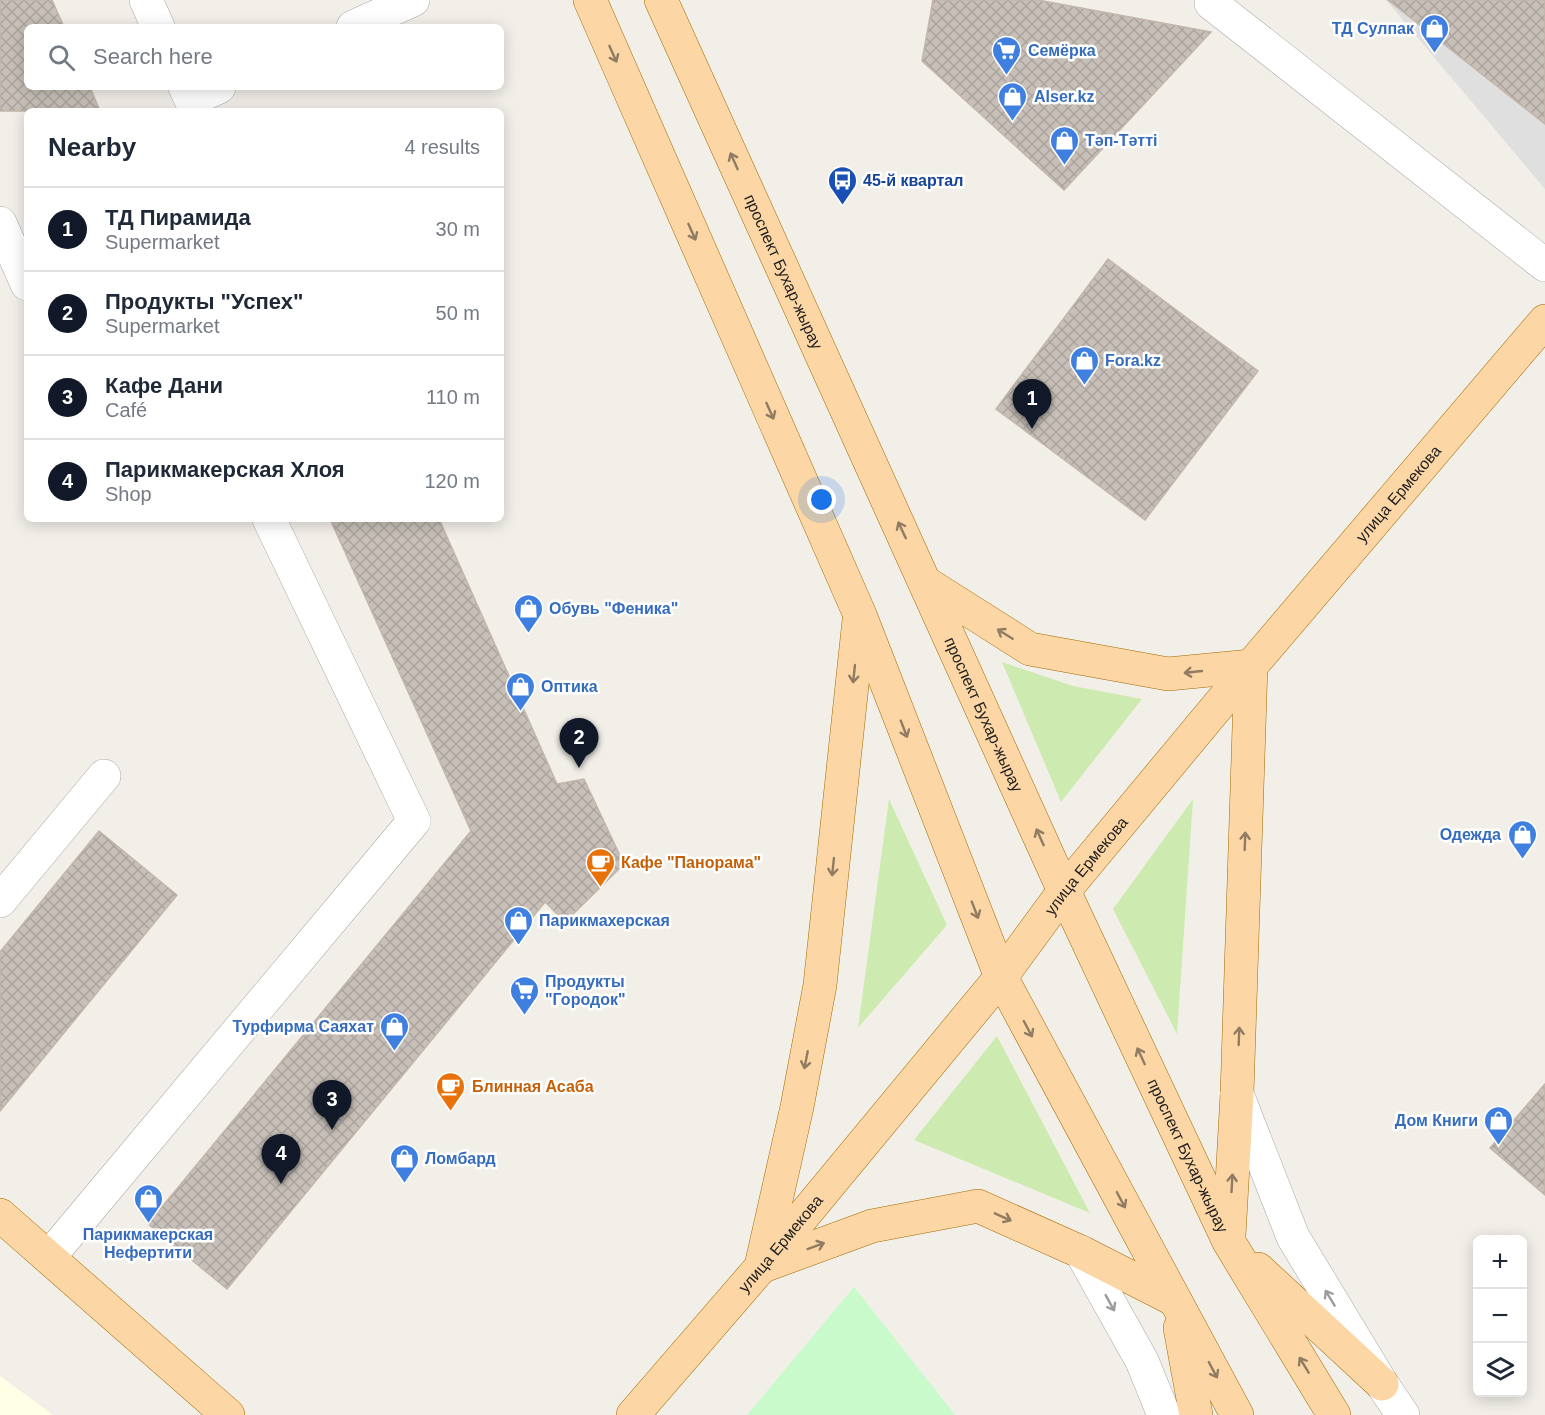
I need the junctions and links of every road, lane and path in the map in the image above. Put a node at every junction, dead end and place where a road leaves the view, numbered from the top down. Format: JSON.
{"nodes":[{"id":1,"x":146,"y":0,"type":"edge"},
{"id":2,"x":590,"y":0,"type":"edge"},
{"id":3,"x":661,"y":0,"type":"edge"},
{"id":4,"x":1211,"y":3,"type":"dead end"},
{"id":5,"x":392,"y":4,"type":"edge"},
{"id":6,"x":157,"y":24,"type":"edge"},
{"id":7,"x":358,"y":24,"type":"edge"},
{"id":8,"x":186,"y":90,"type":"edge"},
{"id":9,"x":213,"y":90,"type":"edge"},
{"id":10,"x":0,"y":223,"type":"edge"},
{"id":11,"x":1545,"y":265,"type":"edge"},
{"id":12,"x":24,"y":277,"type":"edge"},
{"id":13,"x":1545,"y":321,"type":"edge"},
{"id":14,"x":270,"y":522,"type":"edge"},
{"id":15,"x":926,"y":583,"type":"junction"},
{"id":16,"x":860,"y":615,"type":"junction"},
{"id":17,"x":1251,"y":666,"type":"junction"},
{"id":18,"x":104,"y":776,"type":"dead end"},
{"id":19,"x":1064,"y":891,"type":"junction"},
{"id":20,"x":0,"y":901,"type":"edge"},
{"id":21,"x":1000,"y":977,"type":"junction"},
{"id":22,"x":1237,"y":1094,"type":"junction"},
{"id":23,"x":0,"y":1215,"type":"edge"},
{"id":24,"x":1229,"y":1242,"type":"junction"},
{"id":25,"x":1081,"y":1252,"type":"junction"},
{"id":26,"x":49,"y":1257,"type":"junction"},
{"id":27,"x":761,"y":1267,"type":"junction"},
{"id":28,"x":1175,"y":1300,"type":"junction"},
{"id":29,"x":1382,"y":1384,"type":"junction"},
{"id":30,"x":228,"y":1415,"type":"edge"},
{"id":31,"x":633,"y":1415,"type":"edge"},
{"id":32,"x":1164,"y":1415,"type":"edge"},
{"id":33,"x":1196,"y":1415,"type":"edge"},
{"id":34,"x":1237,"y":1415,"type":"edge"},
{"id":35,"x":1334,"y":1415,"type":"edge"},
{"id":36,"x":1403,"y":1415,"type":"edge"}],
"edges":[{"from":1,"to":6,"type":"street"},
{"from":2,"to":16,"type":"main road","one_way":true},
{"from":15,"to":3,"type":"main road","name":"проспект Бухар-жырау","one_way":true},
{"from":4,"to":11,"type":"street"},
{"from":5,"to":7,"type":"street"},
{"from":8,"to":9,"type":"street"},
{"from":10,"to":12,"type":"street"},
{"from":13,"to":17,"type":"main road","name":"улица Ермекова"},
{"from":14,"to":26,"type":"street"},
{"from":17,"to":15,"type":"main road","one_way":true},
{"from":19,"to":15,"type":"main road","name":"проспект Бухар-жырау","one_way":true},
{"from":16,"to":21,"type":"main road","one_way":true},
{"from":16,"to":27,"type":"main road","one_way":true},
{"from":17,"to":19,"type":"main road","name":"улица Ермекова"},
{"from":22,"to":17,"type":"main road","one_way":true},
{"from":18,"to":20,"type":"street"},
{"from":19,"to":21,"type":"main road","name":"улица Ермекова"},
{"from":24,"to":19,"type":"main road","name":"проспект Бухар-жырау","one_way":true},
{"from":21,"to":27,"type":"main road","name":"улица Ермекова"},
{"from":21,"to":28,"type":"main road","one_way":true},
{"from":24,"to":22,"type":"main road","one_way":true},
{"from":29,"to":22,"type":"street","one_way":true},
{"from":23,"to":26,"type":"main road"},
{"from":24,"to":29,"type":"main road"},
{"from":35,"to":24,"type":"main road","name":"проспект Бухар-жырау","one_way":true},
{"from":27,"to":25,"type":"main road","one_way":true},
{"from":25,"to":28,"type":"main road"},
{"from":25,"to":32,"type":"street","one_way":true},
{"from":26,"to":30,"type":"main road"},
{"from":27,"to":31,"type":"main road","name":"улица Ермекова"},
{"from":28,"to":33,"type":"main road"},
{"from":28,"to":34,"type":"main road","one_way":true},
{"from":29,"to":36,"type":"street"}]}
